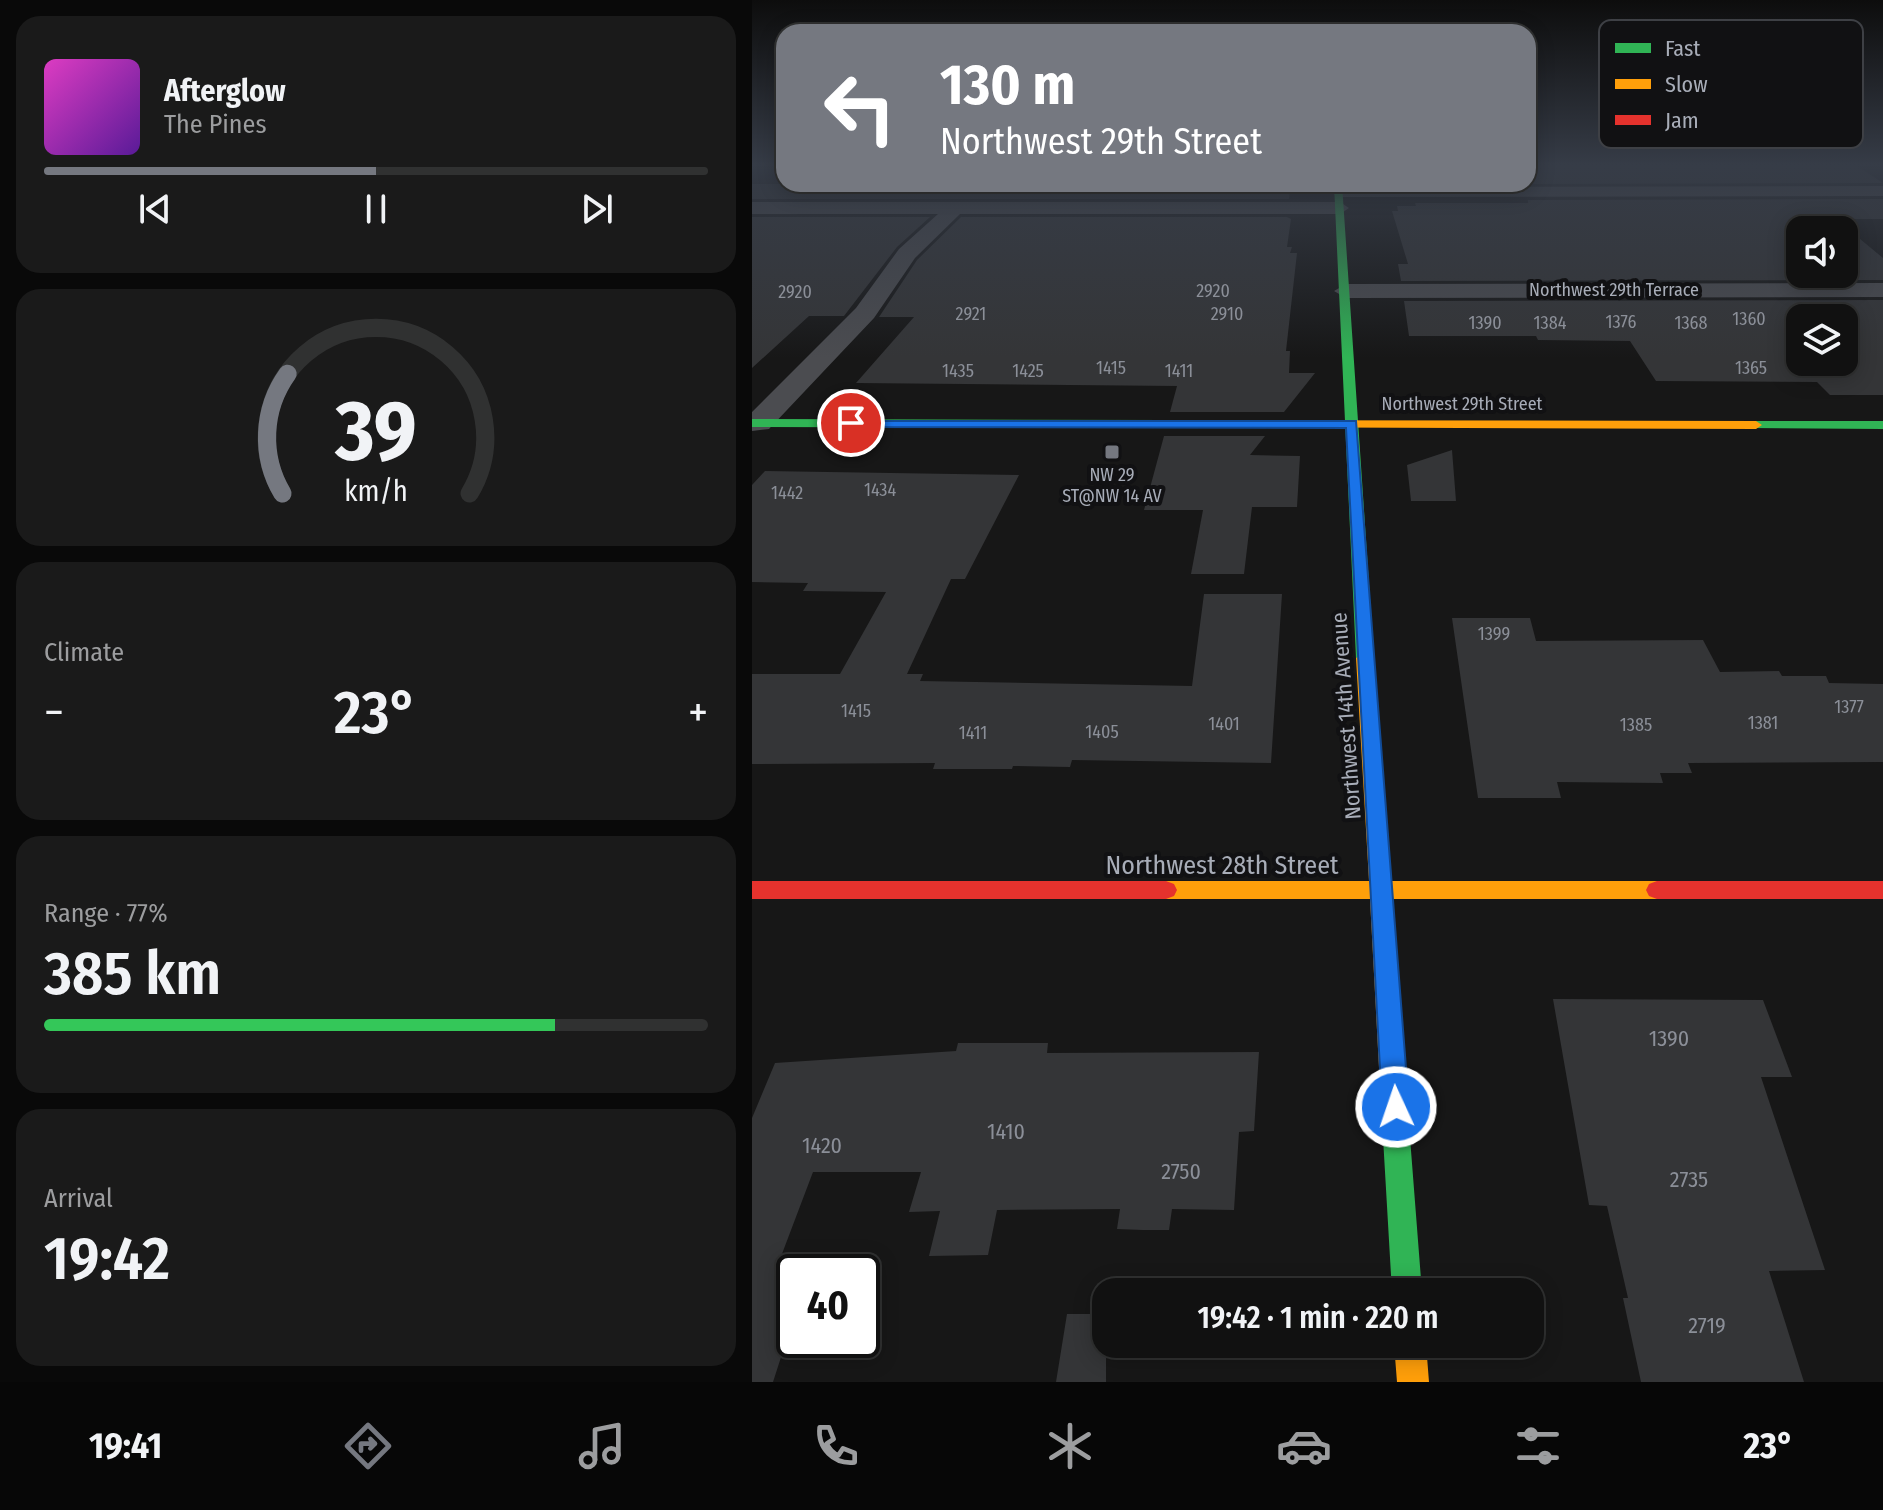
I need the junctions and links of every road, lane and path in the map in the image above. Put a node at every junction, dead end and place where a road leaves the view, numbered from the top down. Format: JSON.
{"nodes":[{"id":1,"x":934,"y":228,"type":"edge"},
{"id":2,"x":1341,"y":228,"type":"edge"},
{"id":3,"x":1883,"y":290,"type":"edge"},
{"id":4,"x":1346,"y":291,"type":"junction"},
{"id":5,"x":755,"y":423,"type":"edge"},
{"id":6,"x":1352,"y":424,"type":"junction"},
{"id":7,"x":1883,"y":425,"type":"edge"},
{"id":8,"x":752,"y":890,"type":"edge"},
{"id":9,"x":1883,"y":890,"type":"edge"},
{"id":10,"x":1382,"y":892,"type":"junction"},
{"id":11,"x":1406,"y":1278,"type":"edge"},
{"id":12,"x":1411,"y":1358,"type":"edge"},
{"id":13,"x":1413,"y":1382,"type":"edge"}],
"edges":[{"from":1,"to":5,"type":"street"},
{"from":2,"to":4,"type":"street","name":"Northwest 14th Avenue"},
{"from":3,"to":4,"type":"street","name":"Northwest 29th Terrace"},
{"from":4,"to":6,"type":"street","name":"Northwest 14th Avenue"},
{"from":5,"to":6,"type":"street","name":"Northwest 29th Street"},
{"from":6,"to":7,"type":"street","name":"Northwest 29th Street"},
{"from":6,"to":10,"type":"street","name":"Northwest 14th Avenue"},
{"from":8,"to":10,"type":"street","name":"Northwest 28th Street"},
{"from":9,"to":10,"type":"street","name":"Northwest 28th Street"},
{"from":10,"to":11,"type":"street","name":"Northwest 14th Avenue"},
{"from":12,"to":13,"type":"street"}]}
